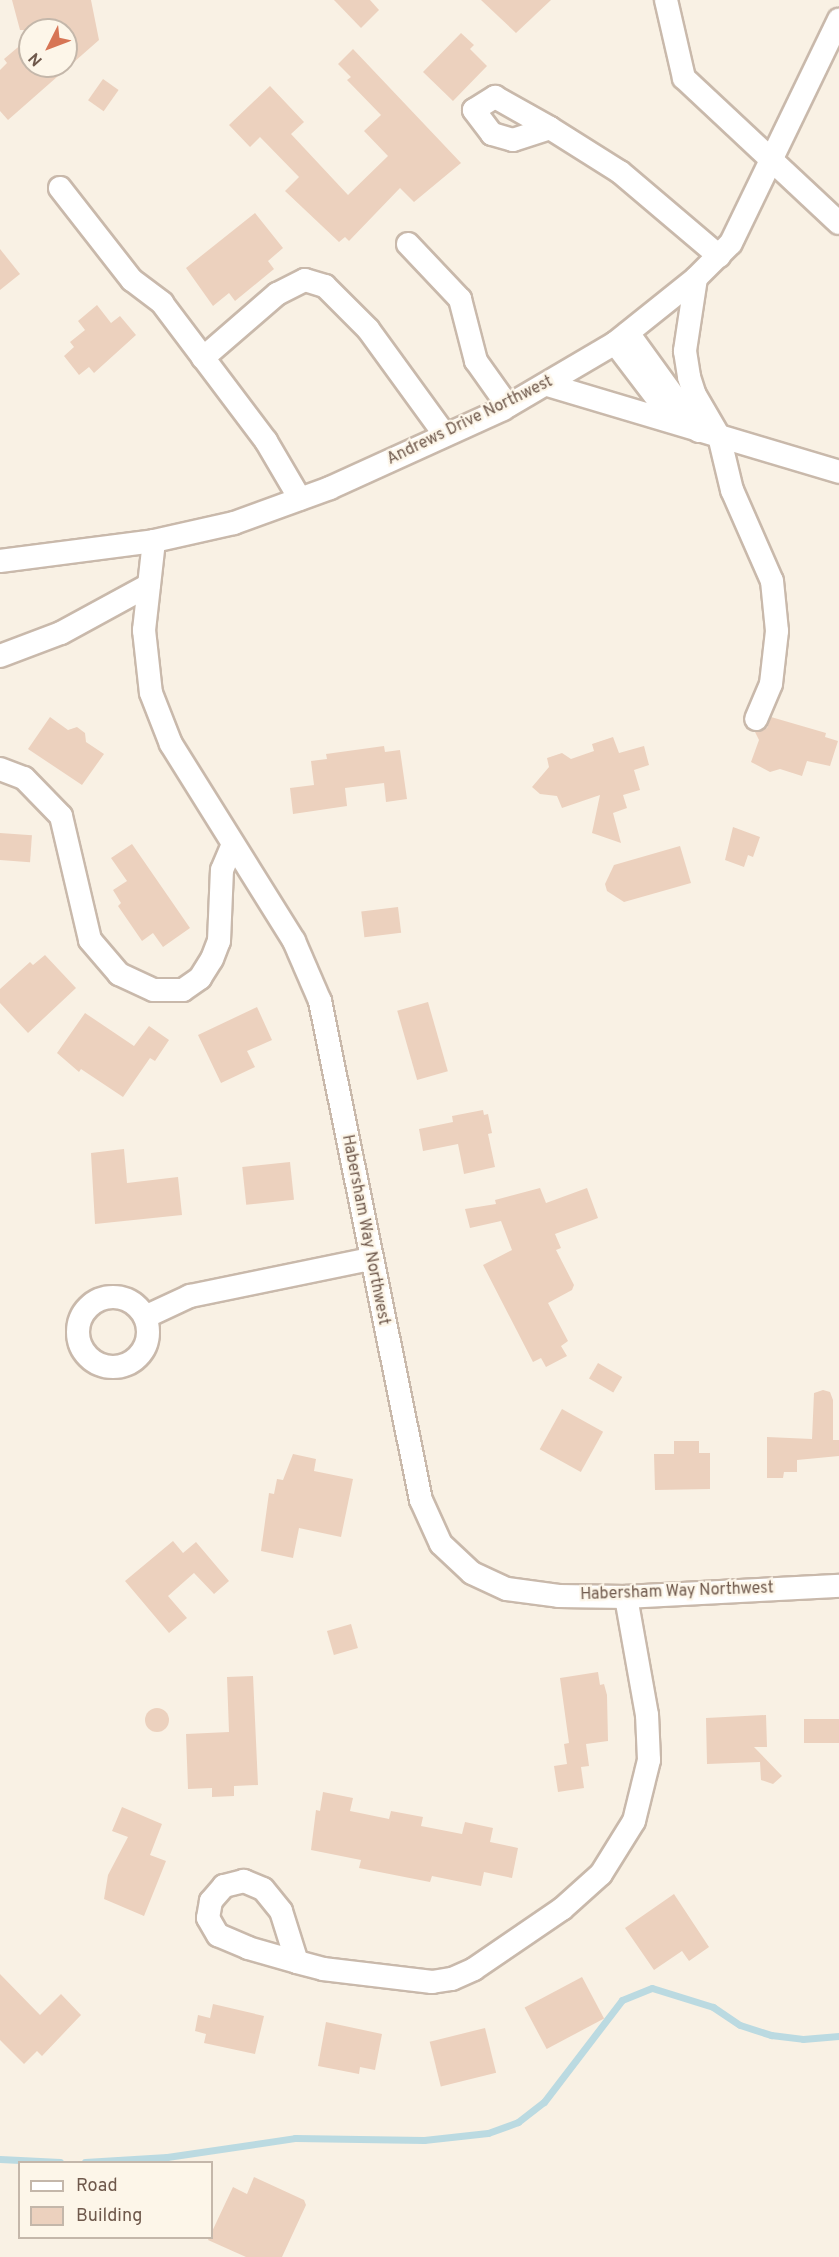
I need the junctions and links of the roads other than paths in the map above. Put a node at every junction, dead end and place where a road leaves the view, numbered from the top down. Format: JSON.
{"nodes":[{"id":1,"x":666,"y":0,"type":"edge"},
{"id":2,"x":839,"y":20,"type":"edge"},
{"id":3,"x":550,"y":128,"type":"dead end"},
{"id":4,"x":773,"y":158,"type":"junction"},
{"id":5,"x":60,"y":188,"type":"dead end"},
{"id":6,"x":839,"y":223,"type":"edge"},
{"id":7,"x":408,"y":244,"type":"dead end"},
{"id":8,"x":719,"y":256,"type":"junction"},
{"id":9,"x":696,"y":278,"type":"junction"},
{"id":10,"x":621,"y":338,"type":"junction"},
{"id":11,"x":203,"y":358,"type":"junction"},
{"id":12,"x":548,"y":385,"type":"junction"},
{"id":13,"x":508,"y":406,"type":"junction"},
{"id":14,"x":698,"y":431,"type":"junction"},
{"id":15,"x":446,"y":435,"type":"junction"},
{"id":16,"x":839,"y":472,"type":"edge"},
{"id":17,"x":300,"y":499,"type":"junction"},
{"id":18,"x":154,"y":541,"type":"junction"},
{"id":19,"x":0,"y":561,"type":"edge"},
{"id":20,"x":149,"y":585,"type":"junction"},
{"id":21,"x":0,"y":656,"type":"edge"},
{"id":22,"x":756,"y":719,"type":"dead end"},
{"id":23,"x":0,"y":769,"type":"edge"},
{"id":24,"x":233,"y":843,"type":"junction"},
{"id":25,"x":370,"y":1259,"type":"junction"},
{"id":26,"x":145,"y":1317,"type":"dead end"},
{"id":27,"x":839,"y":1586,"type":"edge"},
{"id":28,"x":626,"y":1597,"type":"junction"},
{"id":29,"x":297,"y":1962,"type":"dead end"}],
"edges":[{"from":1,"to":4,"type":"street"},
{"from":2,"to":4,"type":"street","name":"Andrews Drive Northwest"},
{"from":3,"to":8,"type":"street"},
{"from":4,"to":6,"type":"street"},
{"from":4,"to":8,"type":"street","name":"Andrews Drive Northwest"},
{"from":5,"to":11,"type":"street"},
{"from":7,"to":13,"type":"street"},
{"from":8,"to":9,"type":"street","name":"Andrews Drive Northwest"},
{"from":9,"to":10,"type":"street","name":"Andrews Drive Northwest"},
{"from":9,"to":14,"type":"street"},
{"from":10,"to":12,"type":"street","name":"Andrews Drive Northwest"},
{"from":10,"to":14,"type":"street"},
{"from":11,"to":15,"type":"street"},
{"from":11,"to":17,"type":"street"},
{"from":12,"to":13,"type":"street","name":"Andrews Drive Northwest"},
{"from":12,"to":14,"type":"street"},
{"from":13,"to":15,"type":"street","name":"Andrews Drive Northwest"},
{"from":14,"to":16,"type":"street"},
{"from":14,"to":22,"type":"street"},
{"from":15,"to":17,"type":"street","name":"Andrews Drive Northwest"},
{"from":17,"to":18,"type":"street","name":"Andrews Drive Northwest"},
{"from":18,"to":19,"type":"street","name":"Andrews Drive Northwest"},
{"from":18,"to":20,"type":"street","name":"Habersham Way Northwest"},
{"from":20,"to":21,"type":"street"},
{"from":20,"to":24,"type":"street","name":"Habersham Way Northwest"},
{"from":23,"to":24,"type":"street"},
{"from":24,"to":25,"type":"street","name":"Habersham Way Northwest"},
{"from":25,"to":26,"type":"street"},
{"from":25,"to":28,"type":"street","name":"Habersham Way Northwest"},
{"from":27,"to":28,"type":"street","name":"Habersham Way Northwest"},
{"from":28,"to":29,"type":"street"}]}
